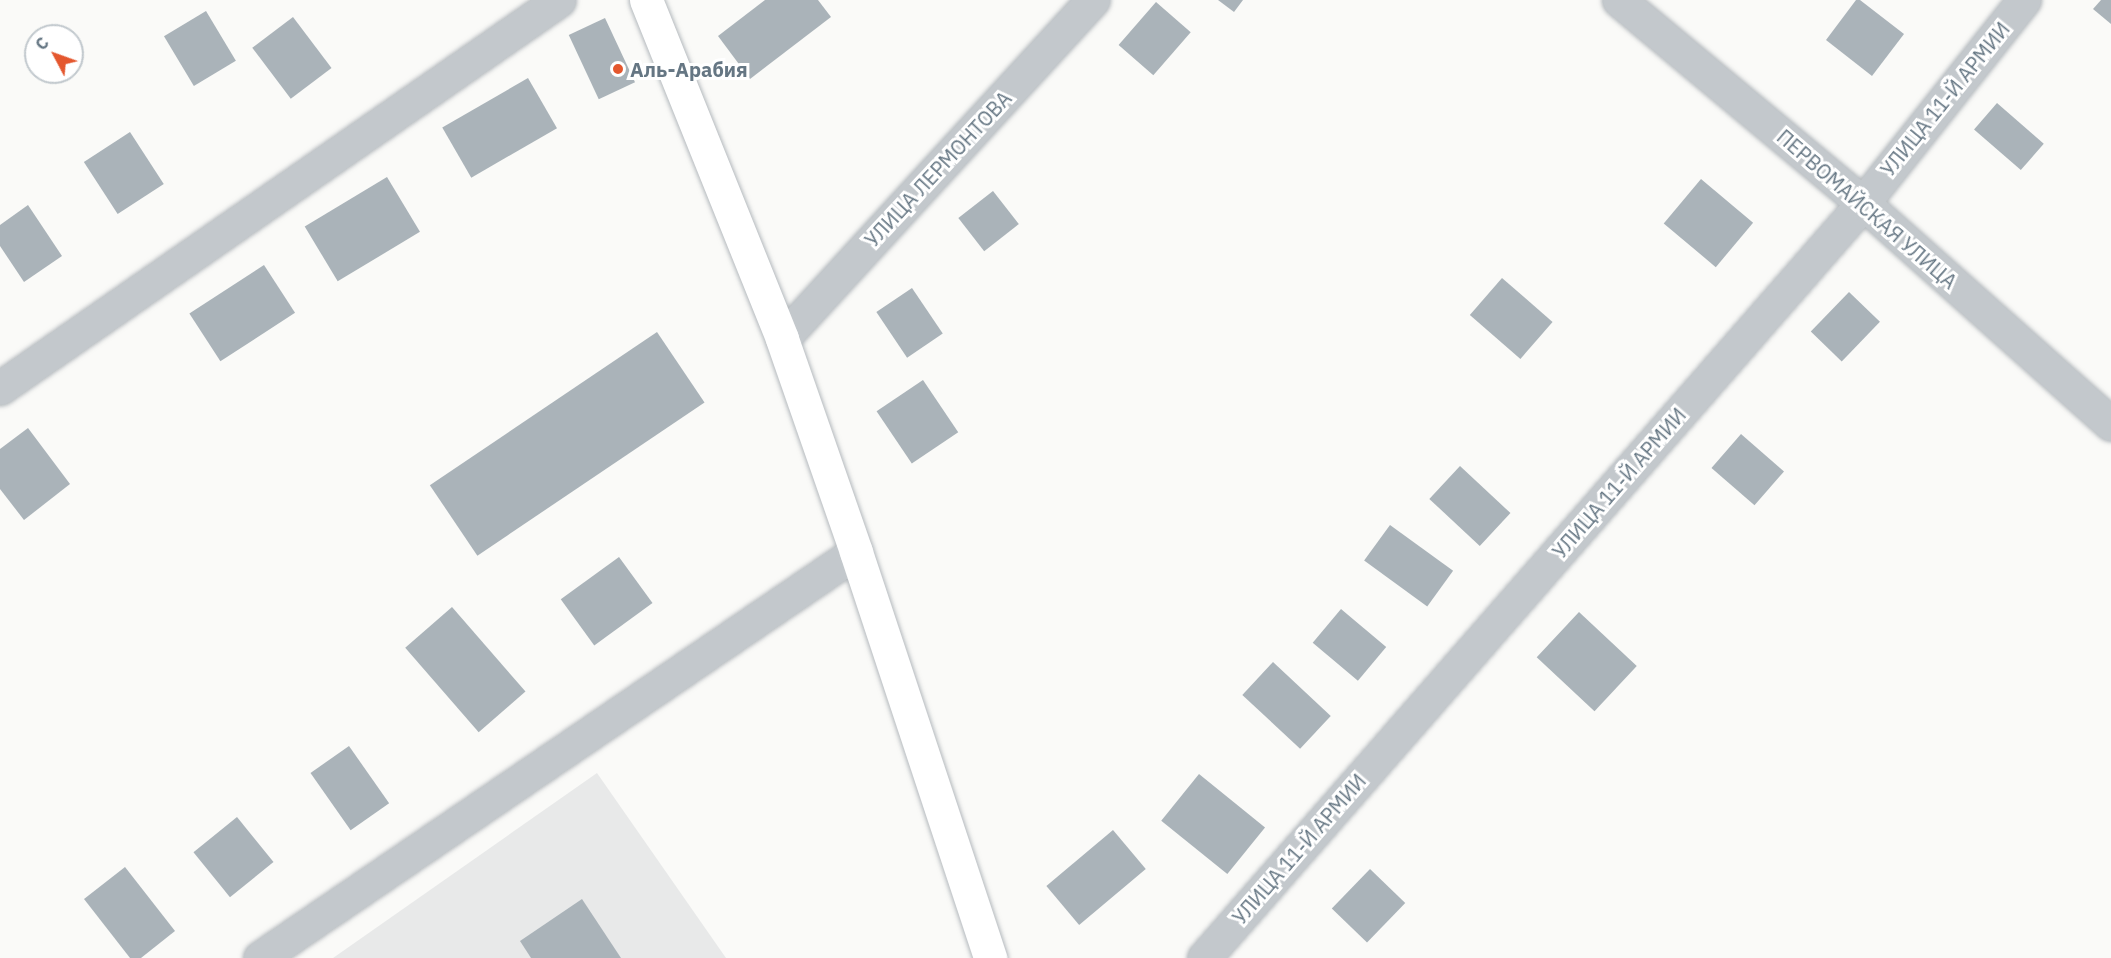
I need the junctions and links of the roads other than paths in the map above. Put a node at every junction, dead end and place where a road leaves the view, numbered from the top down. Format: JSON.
{"nodes":[{"id":1,"x":559,"y":0,"type":"edge"},
{"id":2,"x":646,"y":0,"type":"edge"},
{"id":3,"x":1093,"y":0,"type":"edge"},
{"id":4,"x":1619,"y":0,"type":"edge"},
{"id":5,"x":2024,"y":0,"type":"edge"},
{"id":6,"x":1863,"y":203,"type":"junction"},
{"id":7,"x":782,"y":339,"type":"junction"},
{"id":8,"x":0,"y":388,"type":"edge"},
{"id":9,"x":2111,"y":424,"type":"edge"},
{"id":10,"x":856,"y":552,"type":"junction"},
{"id":11,"x":260,"y":958,"type":"edge"},
{"id":12,"x":990,"y":958,"type":"edge"},
{"id":13,"x":1204,"y":958,"type":"edge"}],
"edges":[{"from":1,"to":8,"type":"street"},
{"from":2,"to":7,"type":"main road"},
{"from":3,"to":7,"type":"street","name":"УЛИЦА ЛЕРМОНТОВА"},
{"from":4,"to":6,"type":"street","name":"ПЕРВОМАЙСКАЯ УЛИЦА"},
{"from":5,"to":6,"type":"street","name":"УЛИЦА 11-Й АРМИИ"},
{"from":6,"to":9,"type":"street","name":"ПЕРВОМАЙСКАЯ УЛИЦА"},
{"from":6,"to":13,"type":"street","name":"УЛИЦА 11-Й АРМИИ"},
{"from":7,"to":10,"type":"main road"},
{"from":10,"to":11,"type":"street"},
{"from":10,"to":12,"type":"main road"}]}
